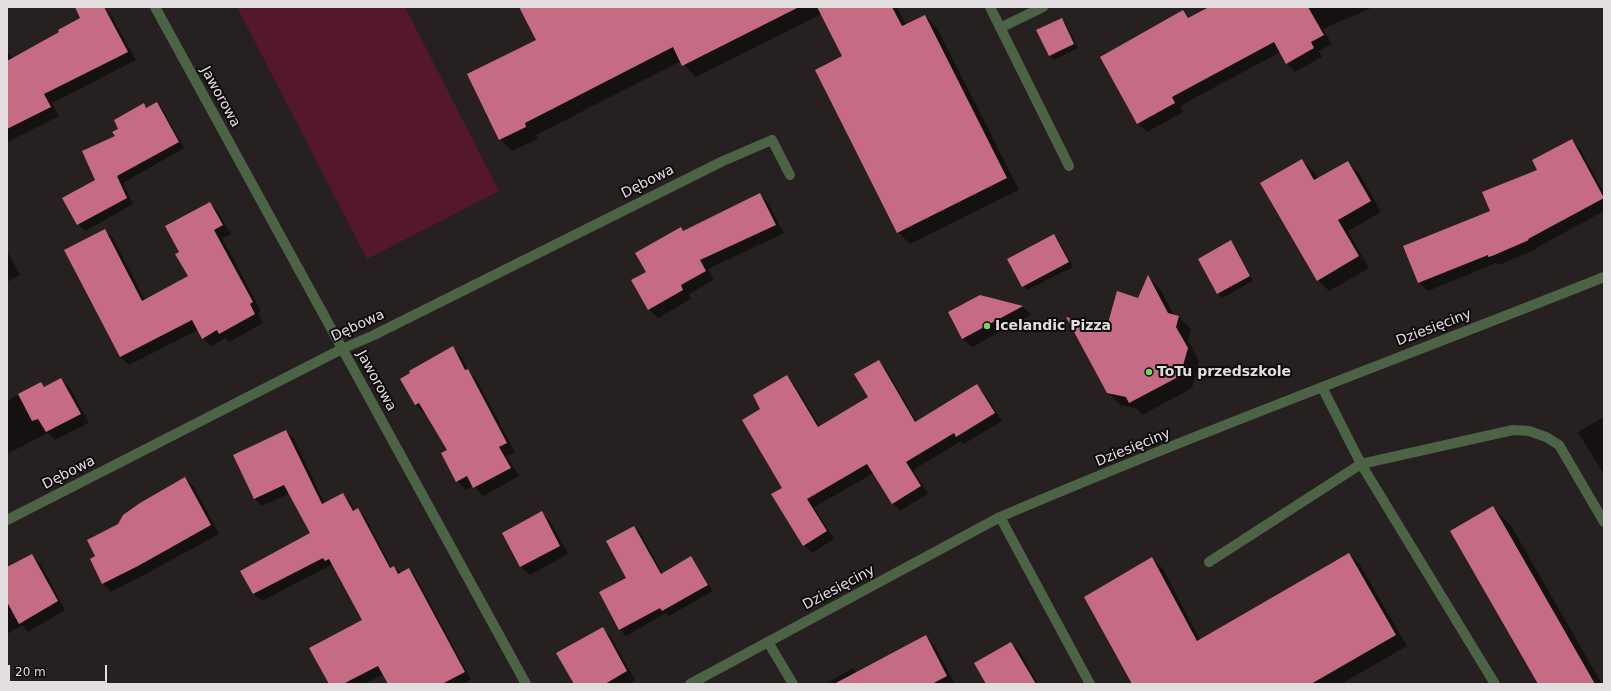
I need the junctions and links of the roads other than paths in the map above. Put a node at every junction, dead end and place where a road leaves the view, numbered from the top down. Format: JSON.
{"nodes":[{"id":1,"x":155,"y":7,"type":"edge"},
{"id":2,"x":990,"y":7,"type":"edge"},
{"id":3,"x":1043,"y":7,"type":"edge"},
{"id":4,"x":1000,"y":28,"type":"junction"},
{"id":5,"x":1069,"y":166,"type":"dead end"},
{"id":6,"x":790,"y":175,"type":"dead end"},
{"id":7,"x":1604,"y":276,"type":"edge"},
{"id":8,"x":342,"y":349,"type":"junction"},
{"id":9,"x":1322,"y":387,"type":"junction"},
{"id":10,"x":1361,"y":464,"type":"junction"},
{"id":11,"x":1000,"y":517,"type":"junction"},
{"id":12,"x":7,"y":520,"type":"edge"},
{"id":13,"x":1604,"y":522,"type":"edge"},
{"id":14,"x":1209,"y":562,"type":"dead end"},
{"id":15,"x":768,"y":642,"type":"junction"},
{"id":16,"x":526,"y":684,"type":"edge"},
{"id":17,"x":690,"y":684,"type":"edge"},
{"id":18,"x":793,"y":684,"type":"edge"},
{"id":19,"x":1090,"y":684,"type":"edge"},
{"id":20,"x":1495,"y":684,"type":"edge"}],
"edges":[{"from":1,"to":8,"type":"street","name":"Jaworowa"},
{"from":2,"to":4,"type":"street"},
{"from":3,"to":4,"type":"street"},
{"from":4,"to":5,"type":"street"},
{"from":6,"to":8,"type":"street","name":"Dębowa"},
{"from":7,"to":9,"type":"street","name":"Dziesięciny"},
{"from":8,"to":12,"type":"street","name":"Dębowa"},
{"from":8,"to":16,"type":"street","name":"Jaworowa"},
{"from":9,"to":10,"type":"street"},
{"from":9,"to":11,"type":"street","name":"Dziesięciny"},
{"from":10,"to":13,"type":"street"},
{"from":10,"to":14,"type":"street"},
{"from":10,"to":20,"type":"street"},
{"from":11,"to":15,"type":"street","name":"Dziesięciny"},
{"from":11,"to":19,"type":"street"},
{"from":15,"to":17,"type":"street","name":"Dziesięciny"},
{"from":15,"to":18,"type":"street"}]}
